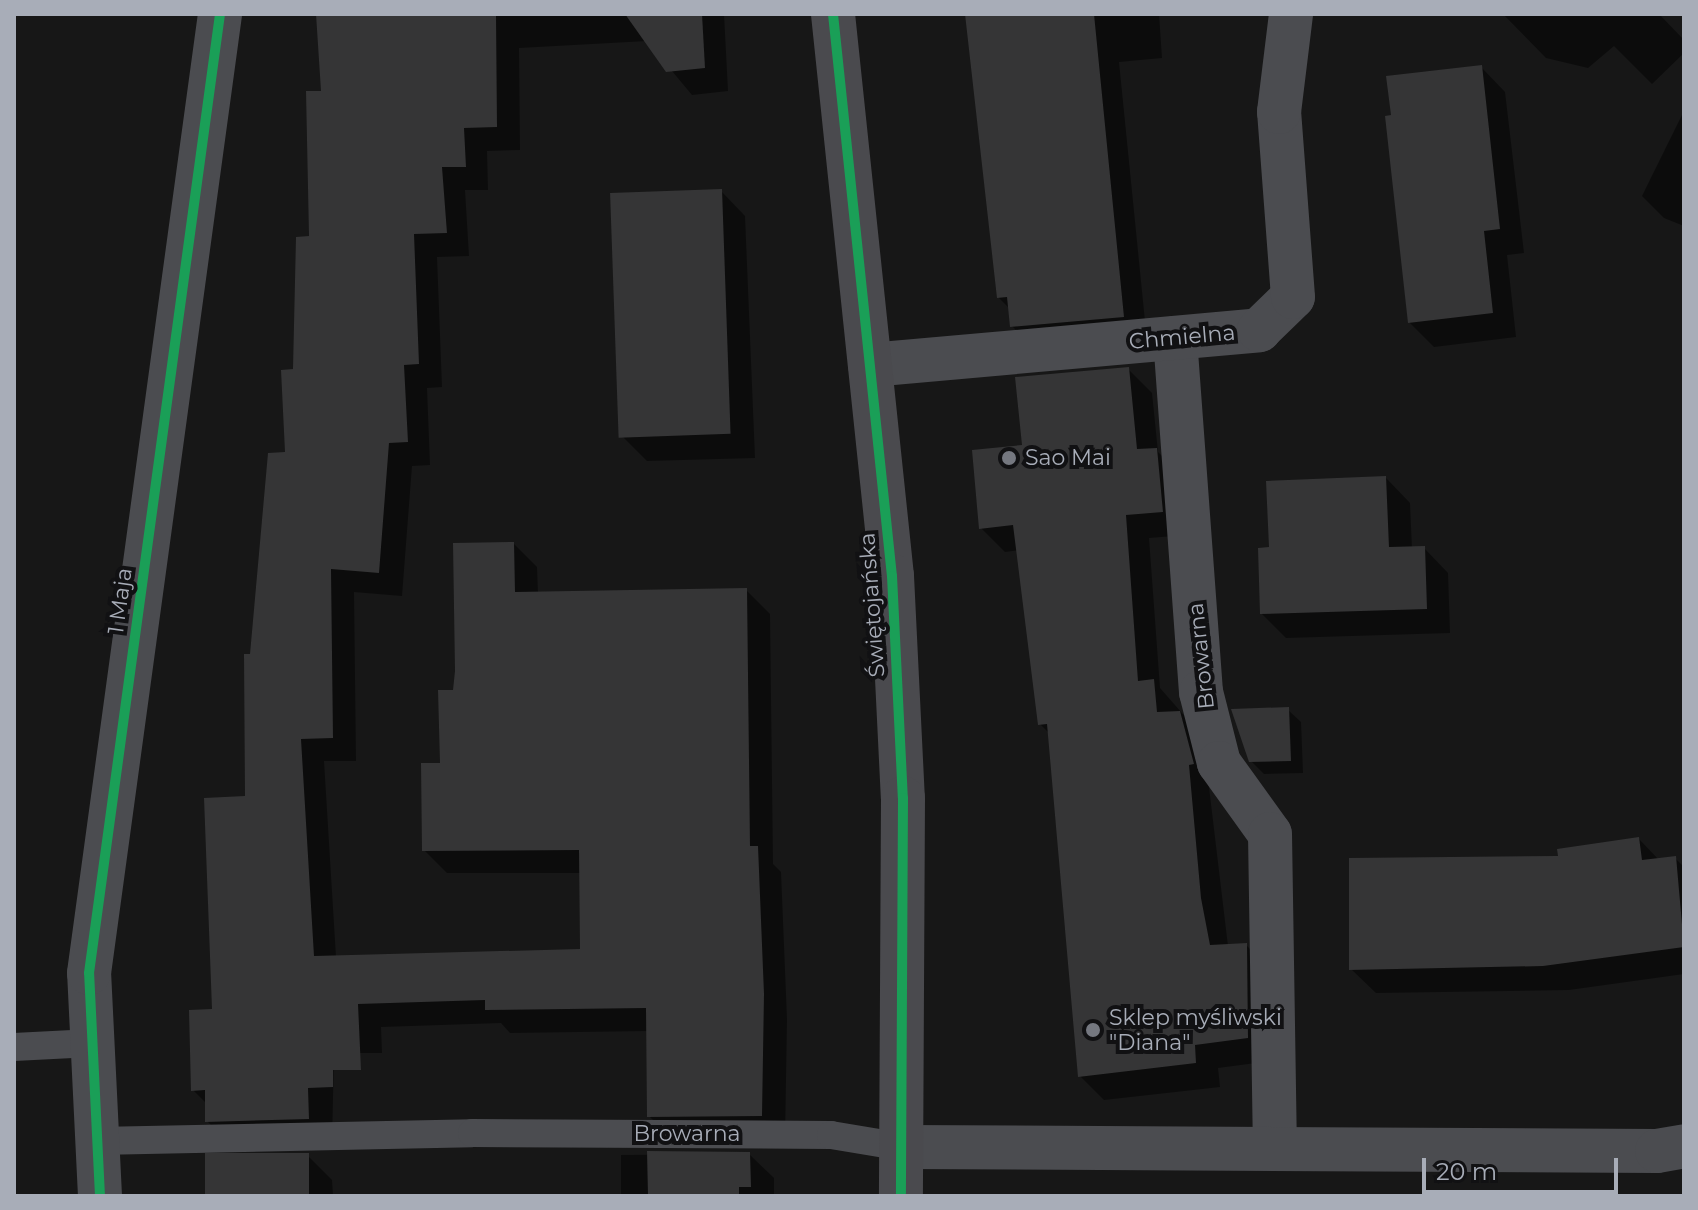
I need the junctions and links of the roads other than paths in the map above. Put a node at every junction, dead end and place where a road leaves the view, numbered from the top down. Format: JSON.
{"nodes":[{"id":1,"x":220,"y":14,"type":"edge"},
{"id":2,"x":833,"y":14,"type":"edge"},
{"id":3,"x":1291,"y":14,"type":"edge"},
{"id":4,"x":1175,"y":338,"type":"junction"},
{"id":5,"x":870,"y":365,"type":"junction"},
{"id":6,"x":92,"y":1043,"type":"junction"},
{"id":7,"x":14,"y":1047,"type":"edge"},
{"id":8,"x":97,"y":1141,"type":"junction"},
{"id":9,"x":1684,"y":1146,"type":"edge"},
{"id":10,"x":903,"y":1147,"type":"junction"},
{"id":11,"x":1275,"y":1149,"type":"junction"},
{"id":12,"x":100,"y":1196,"type":"edge"},
{"id":13,"x":901,"y":1196,"type":"edge"}],
"edges":[{"from":1,"to":6,"type":"street","name":"1 Maja"},
{"from":2,"to":5,"type":"street","name":"Świętojańska"},
{"from":3,"to":4,"type":"street","name":"Chmielna"},
{"from":4,"to":5,"type":"street","name":"Chmielna"},
{"from":4,"to":11,"type":"street","name":"Browarna"},
{"from":5,"to":10,"type":"street","name":"Świętojańska"},
{"from":6,"to":7,"type":"lane"},
{"from":6,"to":8,"type":"street","name":"1 Maja"},
{"from":8,"to":10,"type":"lane","name":"Browarna"},
{"from":8,"to":12,"type":"street","name":"1 Maja"},
{"from":9,"to":11,"type":"street","name":"Browarna"},
{"from":10,"to":11,"type":"street","name":"Browarna"},
{"from":10,"to":13,"type":"street","name":"Świętojańska"}]}
